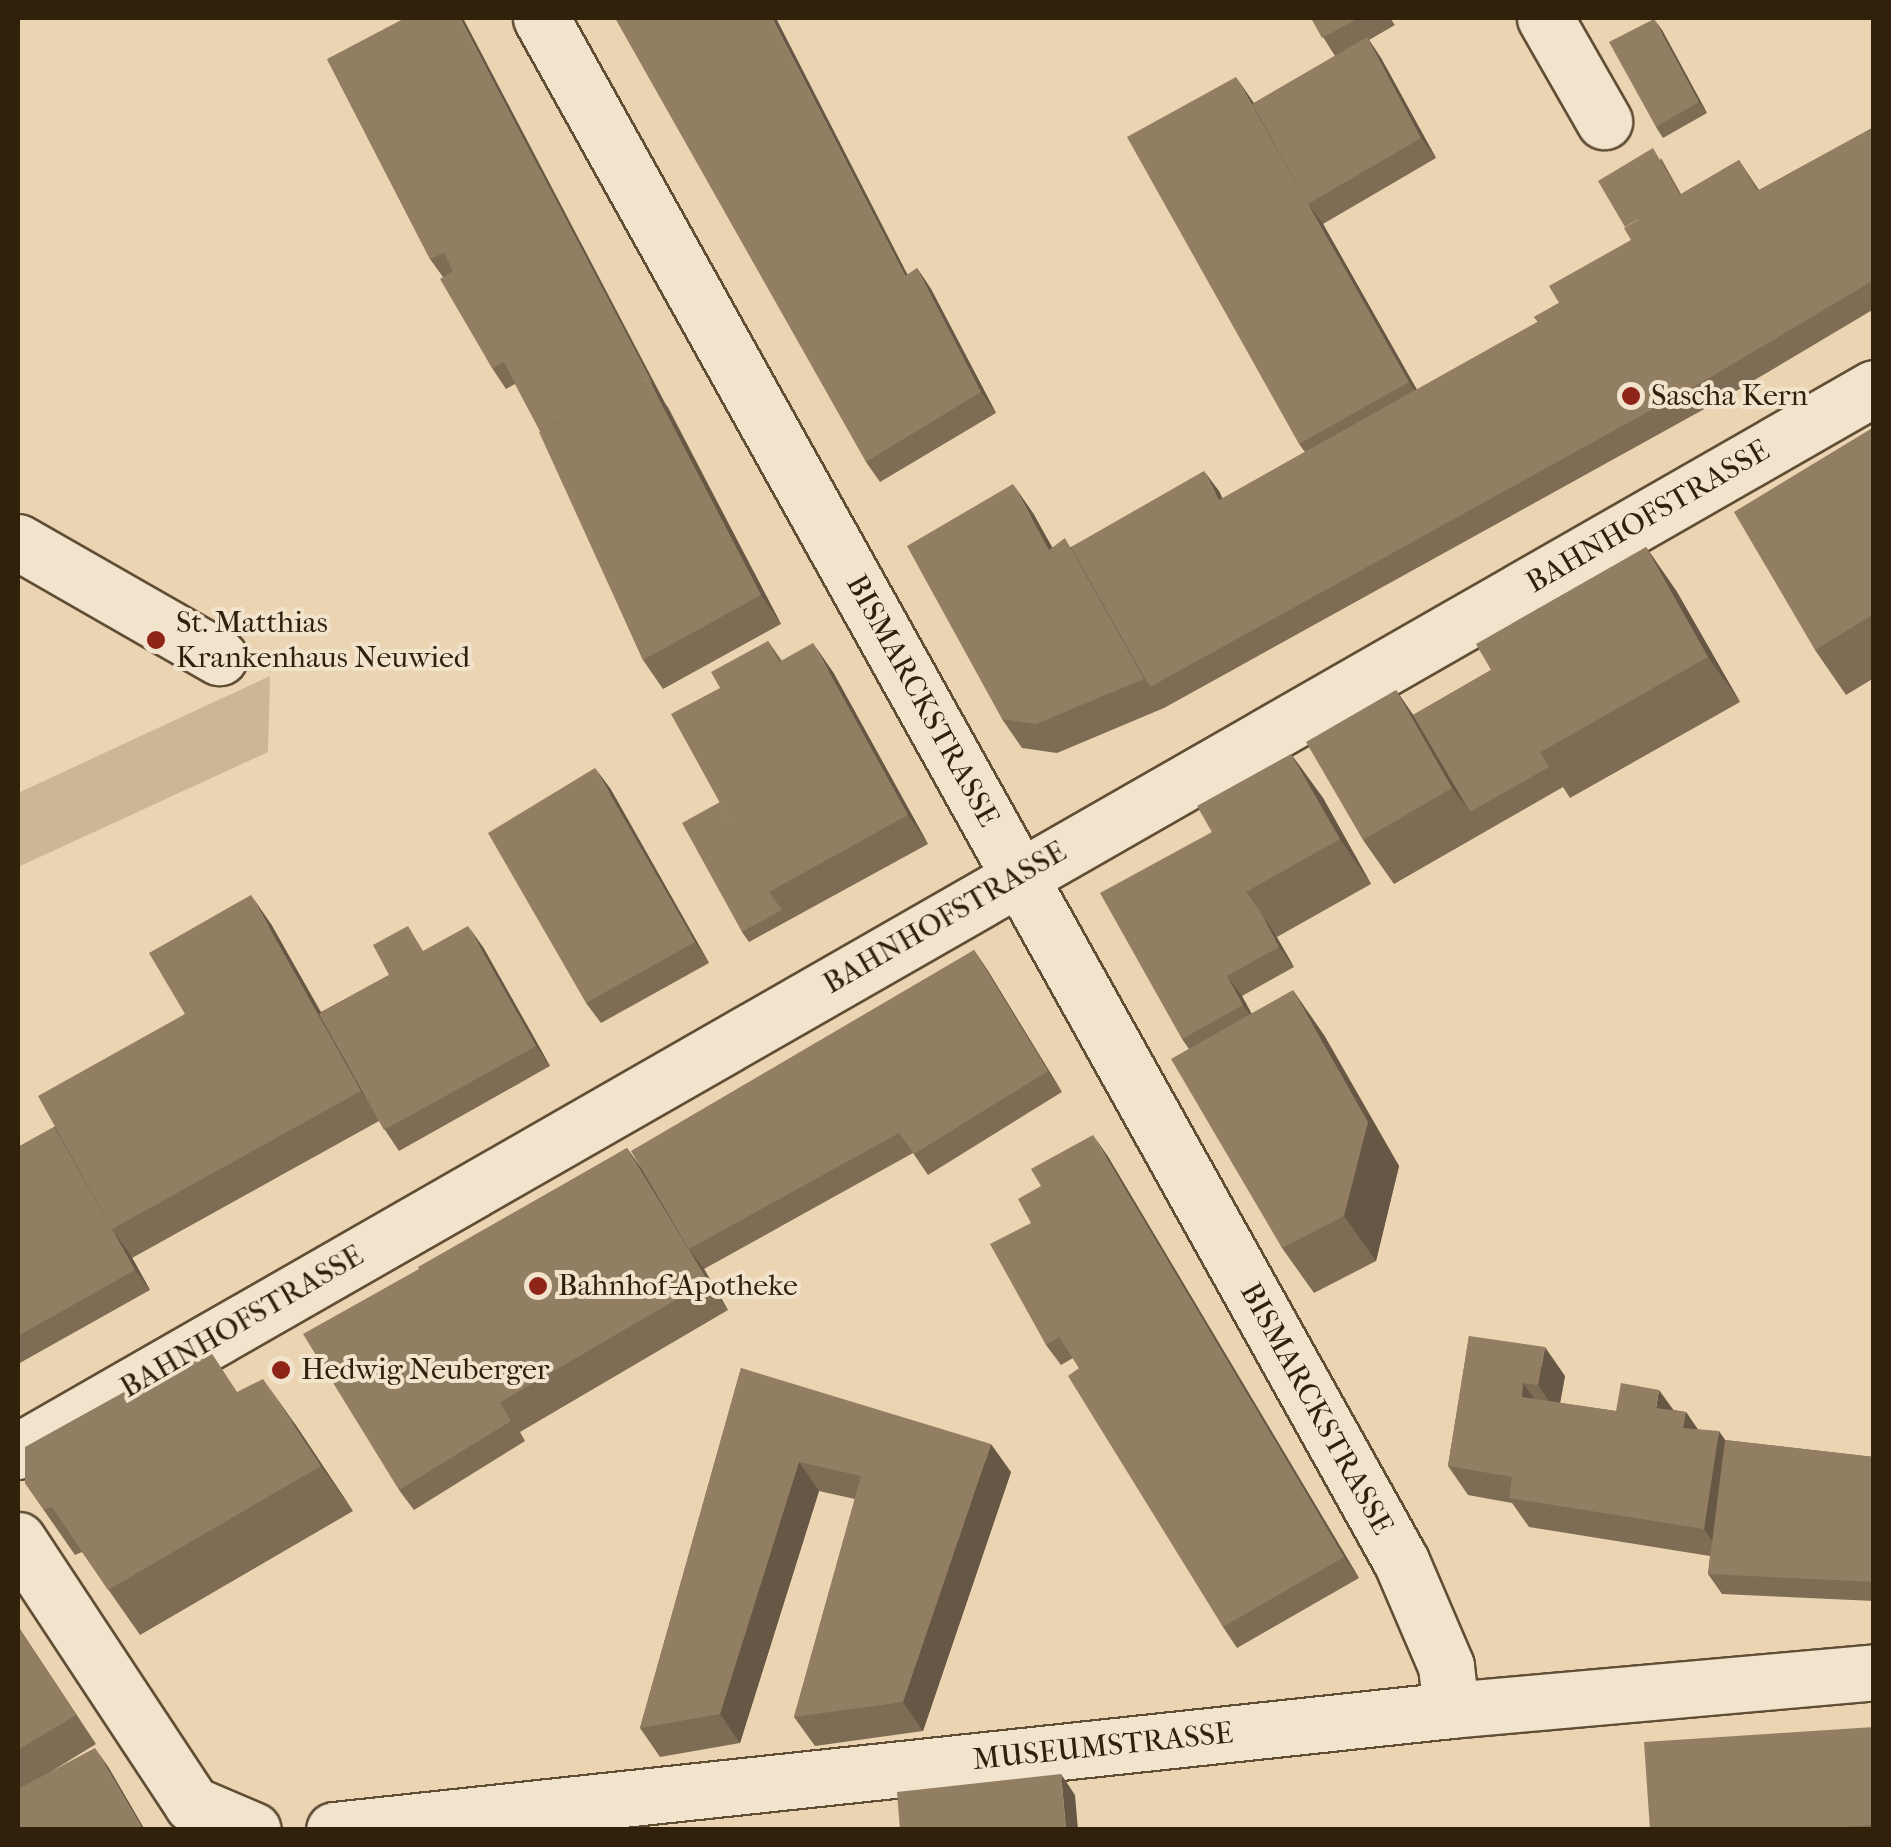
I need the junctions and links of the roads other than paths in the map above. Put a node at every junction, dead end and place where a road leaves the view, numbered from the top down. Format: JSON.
{"nodes":[{"id":1,"x":541,"y":18,"type":"edge"},
{"id":2,"x":1545,"y":18,"type":"edge"},
{"id":3,"x":1604,"y":121,"type":"dead end"},
{"id":4,"x":1874,"y":388,"type":"edge"},
{"id":5,"x":24,"y":562,"type":"edge"},
{"id":6,"x":219,"y":657,"type":"dead end"},
{"id":7,"x":1019,"y":875,"type":"junction"},
{"id":8,"x":18,"y":1452,"type":"edge"},
{"id":9,"x":18,"y":1540,"type":"edge"},
{"id":10,"x":1874,"y":1672,"type":"edge"},
{"id":11,"x":1451,"y":1710,"type":"junction"},
{"id":12,"x":253,"y":1830,"type":"edge"},
{"id":13,"x":334,"y":1830,"type":"edge"}],
"edges":[{"from":1,"to":7,"type":"street","name":"BISMARCKSTRASSE"},
{"from":2,"to":3,"type":"street"},
{"from":4,"to":7,"type":"street","name":"BAHNHOFSTRASSE"},
{"from":5,"to":6,"type":"street"},
{"from":7,"to":8,"type":"street","name":"BAHNHOFSTRASSE"},
{"from":7,"to":11,"type":"street","name":"BISMARCKSTRASSE"},
{"from":9,"to":12,"type":"street"},
{"from":10,"to":11,"type":"street","name":"MUSEUMSTRASSE"},
{"from":11,"to":13,"type":"street","name":"MUSEUMSTRASSE"}]}
